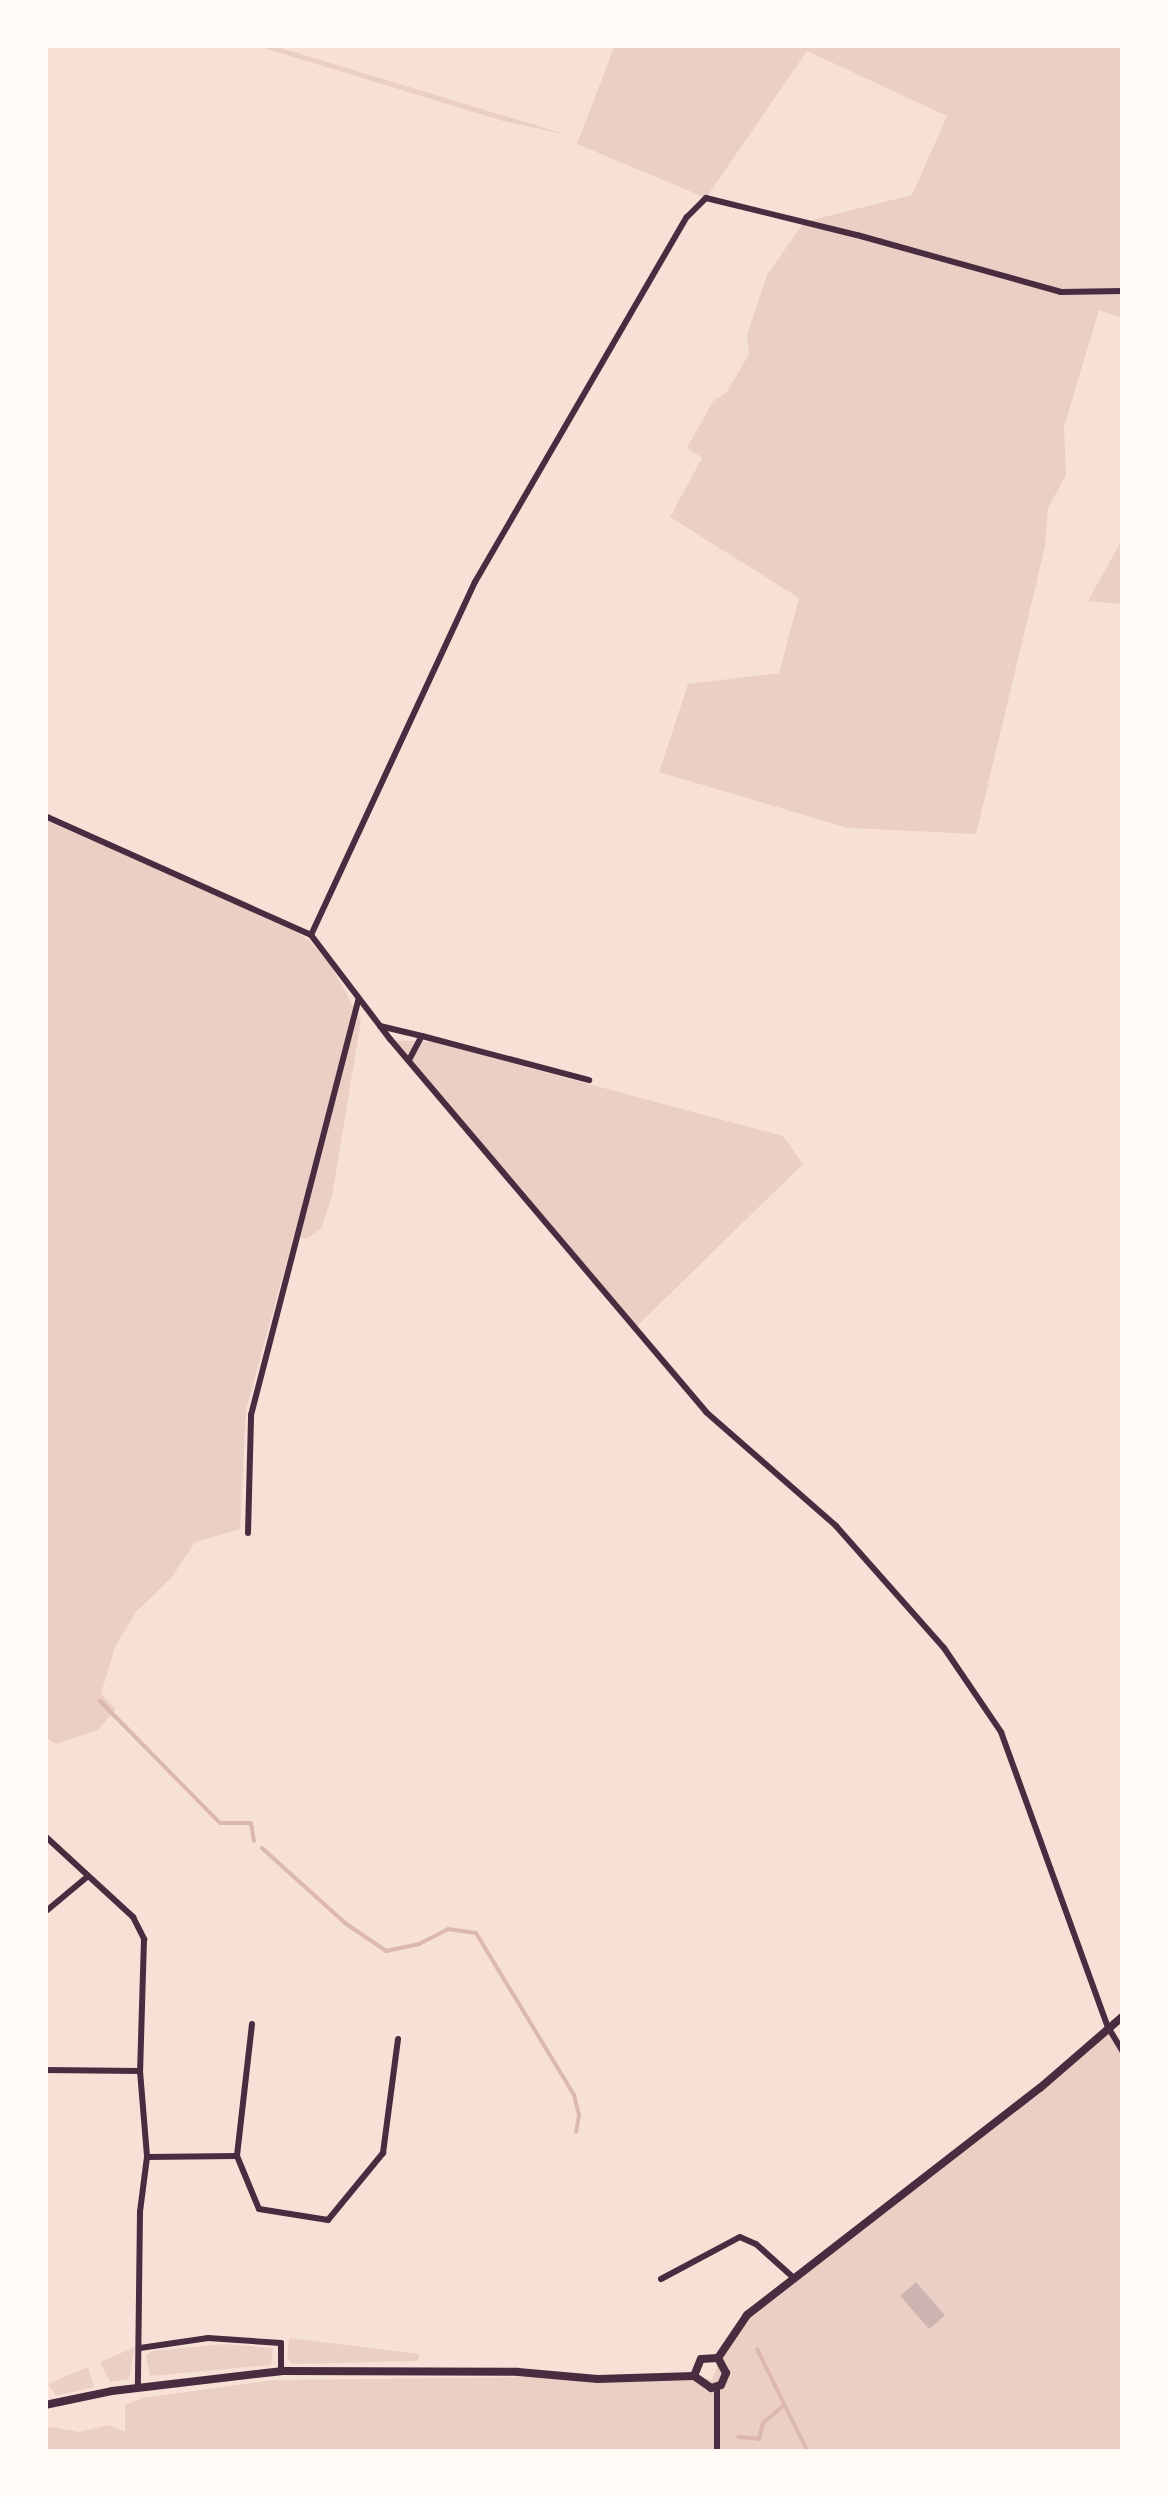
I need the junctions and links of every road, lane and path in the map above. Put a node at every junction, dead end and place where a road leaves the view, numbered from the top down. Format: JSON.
{"nodes":[{"id":1,"x":1123,"y":291,"type":"edge"},
{"id":2,"x":45,"y":816,"type":"edge"},
{"id":3,"x":311,"y":935,"type":"junction"},
{"id":4,"x":358,"y":998,"type":"junction"},
{"id":5,"x":379,"y":1026,"type":"junction"},
{"id":6,"x":422,"y":1036,"type":"junction"},
{"id":7,"x":409,"y":1060,"type":"junction"},
{"id":8,"x":589,"y":1080,"type":"dead end"},
{"id":9,"x":248,"y":1532,"type":"dead end"},
{"id":10,"x":45,"y":1836,"type":"edge"},
{"id":11,"x":87,"y":1876,"type":"junction"},
{"id":12,"x":45,"y":1912,"type":"edge"},
{"id":13,"x":1123,"y":2016,"type":"edge"},
{"id":14,"x":252,"y":2024,"type":"dead end"},
{"id":15,"x":1108,"y":2027,"type":"junction"},
{"id":16,"x":398,"y":2039,"type":"dead end"},
{"id":17,"x":1123,"y":2052,"type":"edge"},
{"id":18,"x":45,"y":2070,"type":"edge"},
{"id":19,"x":140,"y":2071,"type":"junction"},
{"id":20,"x":238,"y":2156,"type":"junction"},
{"id":21,"x":147,"y":2157,"type":"junction"},
{"id":22,"x":662,"y":2279,"type":"dead end"},
{"id":23,"x":795,"y":2279,"type":"junction"},
{"id":24,"x":140,"y":2348,"type":"junction"},
{"id":25,"x":718,"y":2358,"type":"junction"},
{"id":26,"x":281,"y":2371,"type":"junction"},
{"id":27,"x":694,"y":2376,"type":"junction"},
{"id":28,"x":138,"y":2387,"type":"junction"},
{"id":29,"x":717,"y":2388,"type":"junction"},
{"id":30,"x":45,"y":2405,"type":"edge"},
{"id":31,"x":717,"y":2452,"type":"edge"}],
"edges":[{"from":1,"to":3,"type":"street"},
{"from":2,"to":3,"type":"street"},
{"from":3,"to":4,"type":"street"},
{"from":4,"to":5,"type":"street"},
{"from":4,"to":9,"type":"street"},
{"from":5,"to":6,"type":"street"},
{"from":5,"to":7,"type":"street"},
{"from":6,"to":7,"type":"street"},
{"from":6,"to":8,"type":"street"},
{"from":7,"to":15,"type":"street"},
{"from":10,"to":11,"type":"street"},
{"from":11,"to":12,"type":"street"},
{"from":11,"to":19,"type":"street"},
{"from":13,"to":15,"type":"street"},
{"from":14,"to":20,"type":"street"},
{"from":15,"to":17,"type":"street"},
{"from":15,"to":23,"type":"street"},
{"from":16,"to":20,"type":"street"},
{"from":18,"to":19,"type":"street"},
{"from":19,"to":21,"type":"street"},
{"from":20,"to":21,"type":"street"},
{"from":21,"to":24,"type":"street"},
{"from":22,"to":23,"type":"street"},
{"from":23,"to":25,"type":"street"},
{"from":24,"to":26,"type":"street"},
{"from":24,"to":28,"type":"street"},
{"from":25,"to":27,"type":"street"},
{"from":25,"to":29,"type":"street"},
{"from":26,"to":27,"type":"street"},
{"from":26,"to":28,"type":"street"},
{"from":27,"to":29,"type":"street"},
{"from":28,"to":30,"type":"street"},
{"from":29,"to":31,"type":"street"}]}
